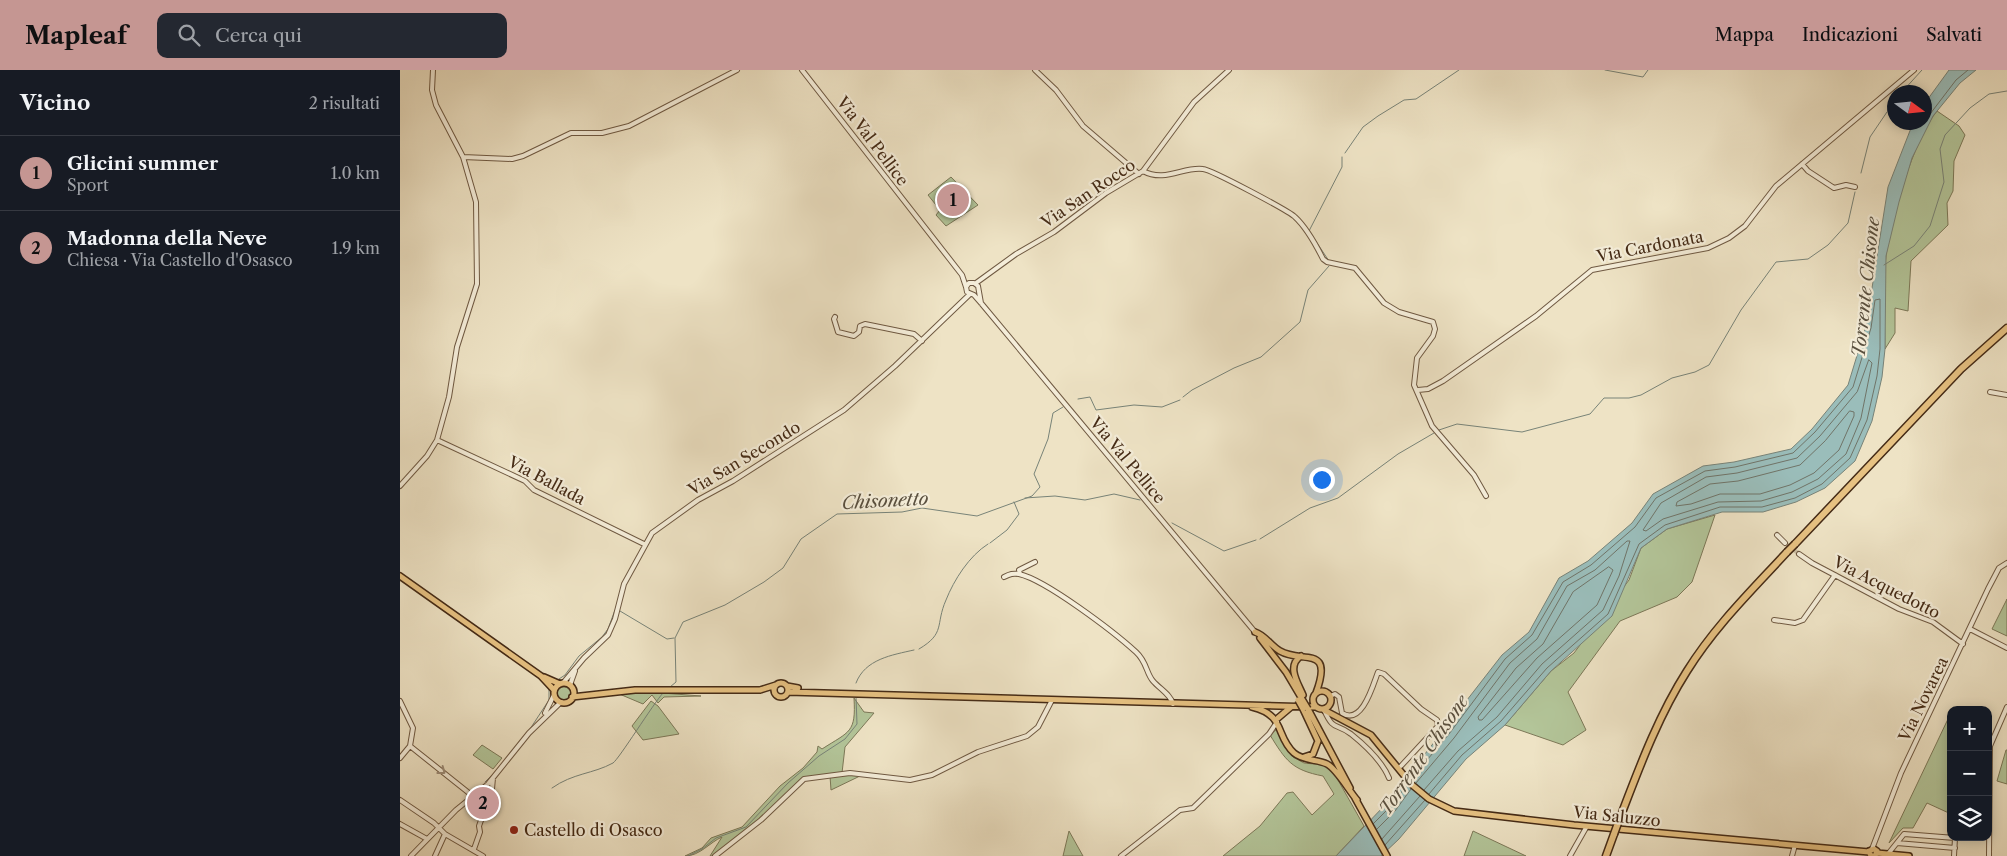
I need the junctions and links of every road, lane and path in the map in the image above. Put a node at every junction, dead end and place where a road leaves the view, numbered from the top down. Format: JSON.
{"nodes":[{"id":1,"x":433,"y":70,"type":"edge"},
{"id":2,"x":802,"y":70,"type":"edge"},
{"id":3,"x":1035,"y":70,"type":"edge"},
{"id":4,"x":1229,"y":70,"type":"edge"},
{"id":5,"x":1914,"y":70,"type":"edge"},
{"id":6,"x":733,"y":71,"type":"edge"},
{"id":7,"x":463,"y":157,"type":"junction"},
{"id":8,"x":1802,"y":164,"type":"junction"},
{"id":9,"x":1141,"y":172,"type":"junction"},
{"id":10,"x":1855,"y":187,"type":"dead end"},
{"id":11,"x":962,"y":275,"type":"junction"},
{"id":12,"x":986,"y":277,"type":"junction"},
{"id":13,"x":974,"y":283,"type":"junction"},
{"id":14,"x":966,"y":289,"type":"junction"},
{"id":15,"x":979,"y":290,"type":"junction"},
{"id":16,"x":972,"y":295,"type":"junction"},
{"id":17,"x":962,"y":300,"type":"junction"},
{"id":18,"x":981,"y":303,"type":"junction"},
{"id":19,"x":835,"y":318,"type":"dead end"},
{"id":20,"x":2007,"y":328,"type":"edge"},
{"id":21,"x":2007,"y":332,"type":"edge"},
{"id":22,"x":922,"y":341,"type":"junction"},
{"id":23,"x":1418,"y":390,"type":"junction"},
{"id":24,"x":1990,"y":392,"type":"dead end"},
{"id":25,"x":2007,"y":395,"type":"edge"},
{"id":26,"x":437,"y":440,"type":"junction"},
{"id":27,"x":400,"y":486,"type":"edge"},
{"id":28,"x":1486,"y":496,"type":"dead end"},
{"id":29,"x":1776,"y":535,"type":"dead end"},
{"id":30,"x":1785,"y":543,"type":"tunnel mouth"},
{"id":31,"x":644,"y":544,"type":"junction"},
{"id":32,"x":1796,"y":545,"type":"junction"},
{"id":33,"x":1799,"y":554,"type":"tunnel mouth"},
{"id":34,"x":1034,"y":562,"type":"dead end"},
{"id":35,"x":2006,"y":564,"type":"edge"},
{"id":36,"x":1020,"y":574,"type":"junction"},
{"id":37,"x":1835,"y":575,"type":"junction"},
{"id":38,"x":400,"y":576,"type":"edge"},
{"id":39,"x":1004,"y":577,"type":"dead end"},
{"id":40,"x":1774,"y":620,"type":"dead end"},
{"id":41,"x":1970,"y":629,"type":"junction"},
{"id":42,"x":1255,"y":632,"type":"junction"},
{"id":43,"x":1963,"y":644,"type":"junction"},
{"id":44,"x":2007,"y":648,"type":"edge"},
{"id":45,"x":1304,"y":655,"type":"junction"},
{"id":46,"x":577,"y":665,"type":"junction"},
{"id":47,"x":541,"y":676,"type":"junction"},
{"id":48,"x":1321,"y":679,"type":"junction"},
{"id":49,"x":561,"y":683,"type":"junction"},
{"id":50,"x":776,"y":685,"type":"junction"},
{"id":51,"x":571,"y":686,"type":"junction"},
{"id":52,"x":787,"y":689,"type":"junction"},
{"id":53,"x":760,"y":690,"type":"junction"},
{"id":54,"x":554,"y":693,"type":"junction"},
{"id":55,"x":1328,"y":694,"type":"junction"},
{"id":56,"x":587,"y":695,"type":"junction"},
{"id":57,"x":776,"y":696,"type":"junction"},
{"id":58,"x":1315,"y":696,"type":"junction"},
{"id":59,"x":572,"y":697,"type":"junction"},
{"id":60,"x":1302,"y":699,"type":"junction"},
{"id":61,"x":1052,"y":700,"type":"junction"},
{"id":62,"x":400,"y":701,"type":"edge"},
{"id":63,"x":561,"y":702,"type":"junction"},
{"id":64,"x":1174,"y":704,"type":"junction"},
{"id":65,"x":1331,"y":704,"type":"junction"},
{"id":66,"x":1231,"y":705,"type":"junction"},
{"id":67,"x":1273,"y":705,"type":"junction"},
{"id":68,"x":1294,"y":706,"type":"junction"},
{"id":69,"x":2007,"y":707,"type":"edge"},
{"id":70,"x":1308,"y":708,"type":"junction"},
{"id":71,"x":1324,"y":710,"type":"junction"},
{"id":72,"x":1271,"y":715,"type":"junction"},
{"id":73,"x":1336,"y":715,"type":"junction"},
{"id":74,"x":1278,"y":720,"type":"junction"},
{"id":75,"x":536,"y":726,"type":"junction"},
{"id":76,"x":410,"y":746,"type":"junction"},
{"id":77,"x":400,"y":758,"type":"edge"},
{"id":78,"x":1302,"y":758,"type":"junction"},
{"id":79,"x":1400,"y":769,"type":"junction"},
{"id":80,"x":493,"y":778,"type":"junction"},
{"id":81,"x":1389,"y":778,"type":"dead end"},
{"id":82,"x":474,"y":797,"type":"junction"},
{"id":83,"x":400,"y":800,"type":"edge"},
{"id":84,"x":1356,"y":800,"type":"junction"},
{"id":85,"x":400,"y":824,"type":"edge"},
{"id":86,"x":1587,"y":826,"type":"junction"},
{"id":87,"x":438,"y":827,"type":"junction"},
{"id":88,"x":445,"y":834,"type":"junction"},
{"id":89,"x":427,"y":839,"type":"junction"},
{"id":90,"x":1897,"y":843,"type":"junction"},
{"id":91,"x":1794,"y":845,"type":"junction"},
{"id":92,"x":1955,"y":848,"type":"junction"},
{"id":93,"x":474,"y":849,"type":"junction"},
{"id":94,"x":1871,"y":852,"type":"edge"},
{"id":95,"x":1876,"y":854,"type":"edge"},
{"id":96,"x":1888,"y":854,"type":"junction"},
{"id":97,"x":412,"y":856,"type":"edge"},
{"id":98,"x":435,"y":856,"type":"edge"},
{"id":99,"x":482,"y":856,"type":"edge"},
{"id":100,"x":715,"y":856,"type":"edge"},
{"id":101,"x":1122,"y":856,"type":"edge"},
{"id":102,"x":1387,"y":856,"type":"edge"},
{"id":103,"x":1570,"y":856,"type":"edge"},
{"id":104,"x":1608,"y":856,"type":"edge"},
{"id":105,"x":1792,"y":856,"type":"edge"},
{"id":106,"x":1908,"y":856,"type":"edge"},
{"id":107,"x":1954,"y":856,"type":"edge"},
{"id":108,"x":1989,"y":856,"type":"edge"}],
"edges":[{"from":1,"to":7,"type":"street"},
{"from":2,"to":11,"type":"street","name":"Via Val Pellice"},
{"from":3,"to":9,"type":"street"},
{"from":4,"to":9,"type":"street","name":"Via San Rocco"},
{"from":5,"to":8,"type":"street","name":"Via Cardonata"},
{"from":6,"to":7,"type":"street"},
{"from":7,"to":26,"type":"street"},
{"from":8,"to":10,"type":"street"},
{"from":8,"to":23,"type":"street","name":"Via Cardonata"},
{"from":9,"to":12,"type":"street","name":"Via San Rocco"},
{"from":9,"to":23,"type":"street"},
{"from":11,"to":13,"type":"street"},
{"from":11,"to":14,"type":"street","name":"Via Val Pellice"},
{"from":12,"to":13,"type":"street","name":"Via San Rocco"},
{"from":12,"to":15,"type":"street","name":"Via San Rocco"},
{"from":13,"to":14,"type":"street","name":"Via San Rocco"},
{"from":13,"to":15,"type":"street"},
{"from":14,"to":16,"type":"street","name":"Via Val Pellice"},
{"from":14,"to":17,"type":"street"},
{"from":15,"to":16,"type":"street","name":"Via San Secondo"},
{"from":15,"to":18,"type":"street"},
{"from":16,"to":17,"type":"street","name":"Via San Secondo"},
{"from":16,"to":18,"type":"street","name":"Via Val Pellice"},
{"from":17,"to":22,"type":"street","name":"Via San Secondo"},
{"from":18,"to":42,"type":"street","name":"Via Val Pellice"},
{"from":19,"to":22,"type":"street"},
{"from":20,"to":32,"type":"highway"},
{"from":21,"to":32,"type":"highway"},
{"from":22,"to":31,"type":"street","name":"Via San Secondo"},
{"from":23,"to":28,"type":"street"},
{"from":24,"to":25,"type":"street"},
{"from":26,"to":27,"type":"street"},
{"from":26,"to":31,"type":"street","name":"Via Ballada"},
{"from":29,"to":30,"type":"street"},
{"from":31,"to":46,"type":"street","name":"Via San Secondo"},
{"from":32,"to":104,"type":"highway","bridge":true},
{"from":33,"to":37,"type":"street","name":"Via Acquedotto"},
{"from":34,"to":36,"type":"street"},
{"from":35,"to":41,"type":"street","name":"Via Novarea"},
{"from":36,"to":39,"type":"street"},
{"from":36,"to":64,"type":"street"},
{"from":37,"to":40,"type":"street"},
{"from":37,"to":43,"type":"street","name":"Via Acquedotto"},
{"from":38,"to":47,"type":"main road"},
{"from":41,"to":43,"type":"street","name":"Via Novarea"},
{"from":41,"to":44,"type":"street"},
{"from":42,"to":45,"type":"main road"},
{"from":42,"to":60,"type":"main road"},
{"from":43,"to":94,"type":"street","name":"Via Novarea"},
{"from":45,"to":48,"type":"main road"},
{"from":45,"to":60,"type":"main road"},
{"from":46,"to":49,"type":"street","name":"Via San Secondo"},
{"from":46,"to":51,"type":"street"},
{"from":47,"to":49,"type":"main road"},
{"from":47,"to":54,"type":"main road"},
{"from":48,"to":55,"type":"main road"},
{"from":48,"to":58,"type":"main road"},
{"from":49,"to":51,"type":"main road"},
{"from":49,"to":54,"type":"main road"},
{"from":50,"to":52,"type":"main road"},
{"from":50,"to":53,"type":"main road"},
{"from":50,"to":57,"type":"main road"},
{"from":51,"to":56,"type":"main road"},
{"from":51,"to":59,"type":"main road"},
{"from":52,"to":57,"type":"main road"},
{"from":52,"to":61,"type":"main road"},
{"from":53,"to":56,"type":"main road"},
{"from":53,"to":57,"type":"main road"},
{"from":54,"to":63,"type":"main road"},
{"from":54,"to":75,"type":"street"},
{"from":55,"to":58,"type":"main road"},
{"from":55,"to":65,"type":"main road"},
{"from":55,"to":79,"type":"street"},
{"from":56,"to":59,"type":"main road"},
{"from":58,"to":70,"type":"main road"},
{"from":58,"to":70,"type":"main road"},
{"from":59,"to":63,"type":"main road"},
{"from":60,"to":70,"type":"main road","bridge":true},
{"from":61,"to":64,"type":"main road"},
{"from":61,"to":100,"type":"street"},
{"from":62,"to":76,"type":"street"},
{"from":63,"to":75,"type":"street"},
{"from":64,"to":66,"type":"main road"},
{"from":65,"to":71,"type":"main road"},
{"from":65,"to":73,"type":"main road"},
{"from":66,"to":67,"type":"main road","name":"Via Saluzzo"},
{"from":66,"to":72,"type":"main road"},
{"from":67,"to":68,"type":"main road","name":"Via Saluzzo"},
{"from":67,"to":72,"type":"main road"},
{"from":67,"to":74,"type":"main road"},
{"from":68,"to":70,"type":"main road","name":"Via Saluzzo"},
{"from":68,"to":74,"type":"main road"},
{"from":69,"to":108,"type":"street"},
{"from":70,"to":71,"type":"main road","name":"Via Saluzzo"},
{"from":70,"to":78,"type":"main road"},
{"from":70,"to":84,"type":"main road"},
{"from":71,"to":73,"type":"main road","name":"Via Saluzzo"},
{"from":71,"to":81,"type":"street"},
{"from":72,"to":74,"type":"main road"},
{"from":73,"to":79,"type":"main road","name":"Via Saluzzo"},
{"from":74,"to":78,"type":"main road"},
{"from":74,"to":101,"type":"street"},
{"from":75,"to":80,"type":"street"},
{"from":76,"to":77,"type":"street"},
{"from":76,"to":82,"type":"street","one_way":true},
{"from":78,"to":84,"type":"main road"},
{"from":79,"to":86,"type":"main road","name":"Via Saluzzo"},
{"from":80,"to":82,"type":"street"},
{"from":80,"to":93,"type":"street"},
{"from":82,"to":87,"type":"street"},
{"from":83,"to":87,"type":"street"},
{"from":84,"to":102,"type":"main road"},
{"from":85,"to":89,"type":"street"},
{"from":86,"to":91,"type":"main road","name":"Via Saluzzo"},
{"from":86,"to":103,"type":"street"},
{"from":87,"to":88,"type":"street"},
{"from":87,"to":89,"type":"street"},
{"from":88,"to":93,"type":"street"},
{"from":88,"to":98,"type":"street"},
{"from":89,"to":97,"type":"street"},
{"from":90,"to":92,"type":"street"},
{"from":90,"to":92,"type":"street"},
{"from":90,"to":96,"type":"street"},
{"from":91,"to":94,"type":"main road","name":"Via Saluzzo"},
{"from":91,"to":105,"type":"street"},
{"from":92,"to":107,"type":"street"},
{"from":93,"to":99,"type":"street"},
{"from":94,"to":95,"type":"main road"},
{"from":95,"to":96,"type":"main road"},
{"from":96,"to":106,"type":"main road"}]}
